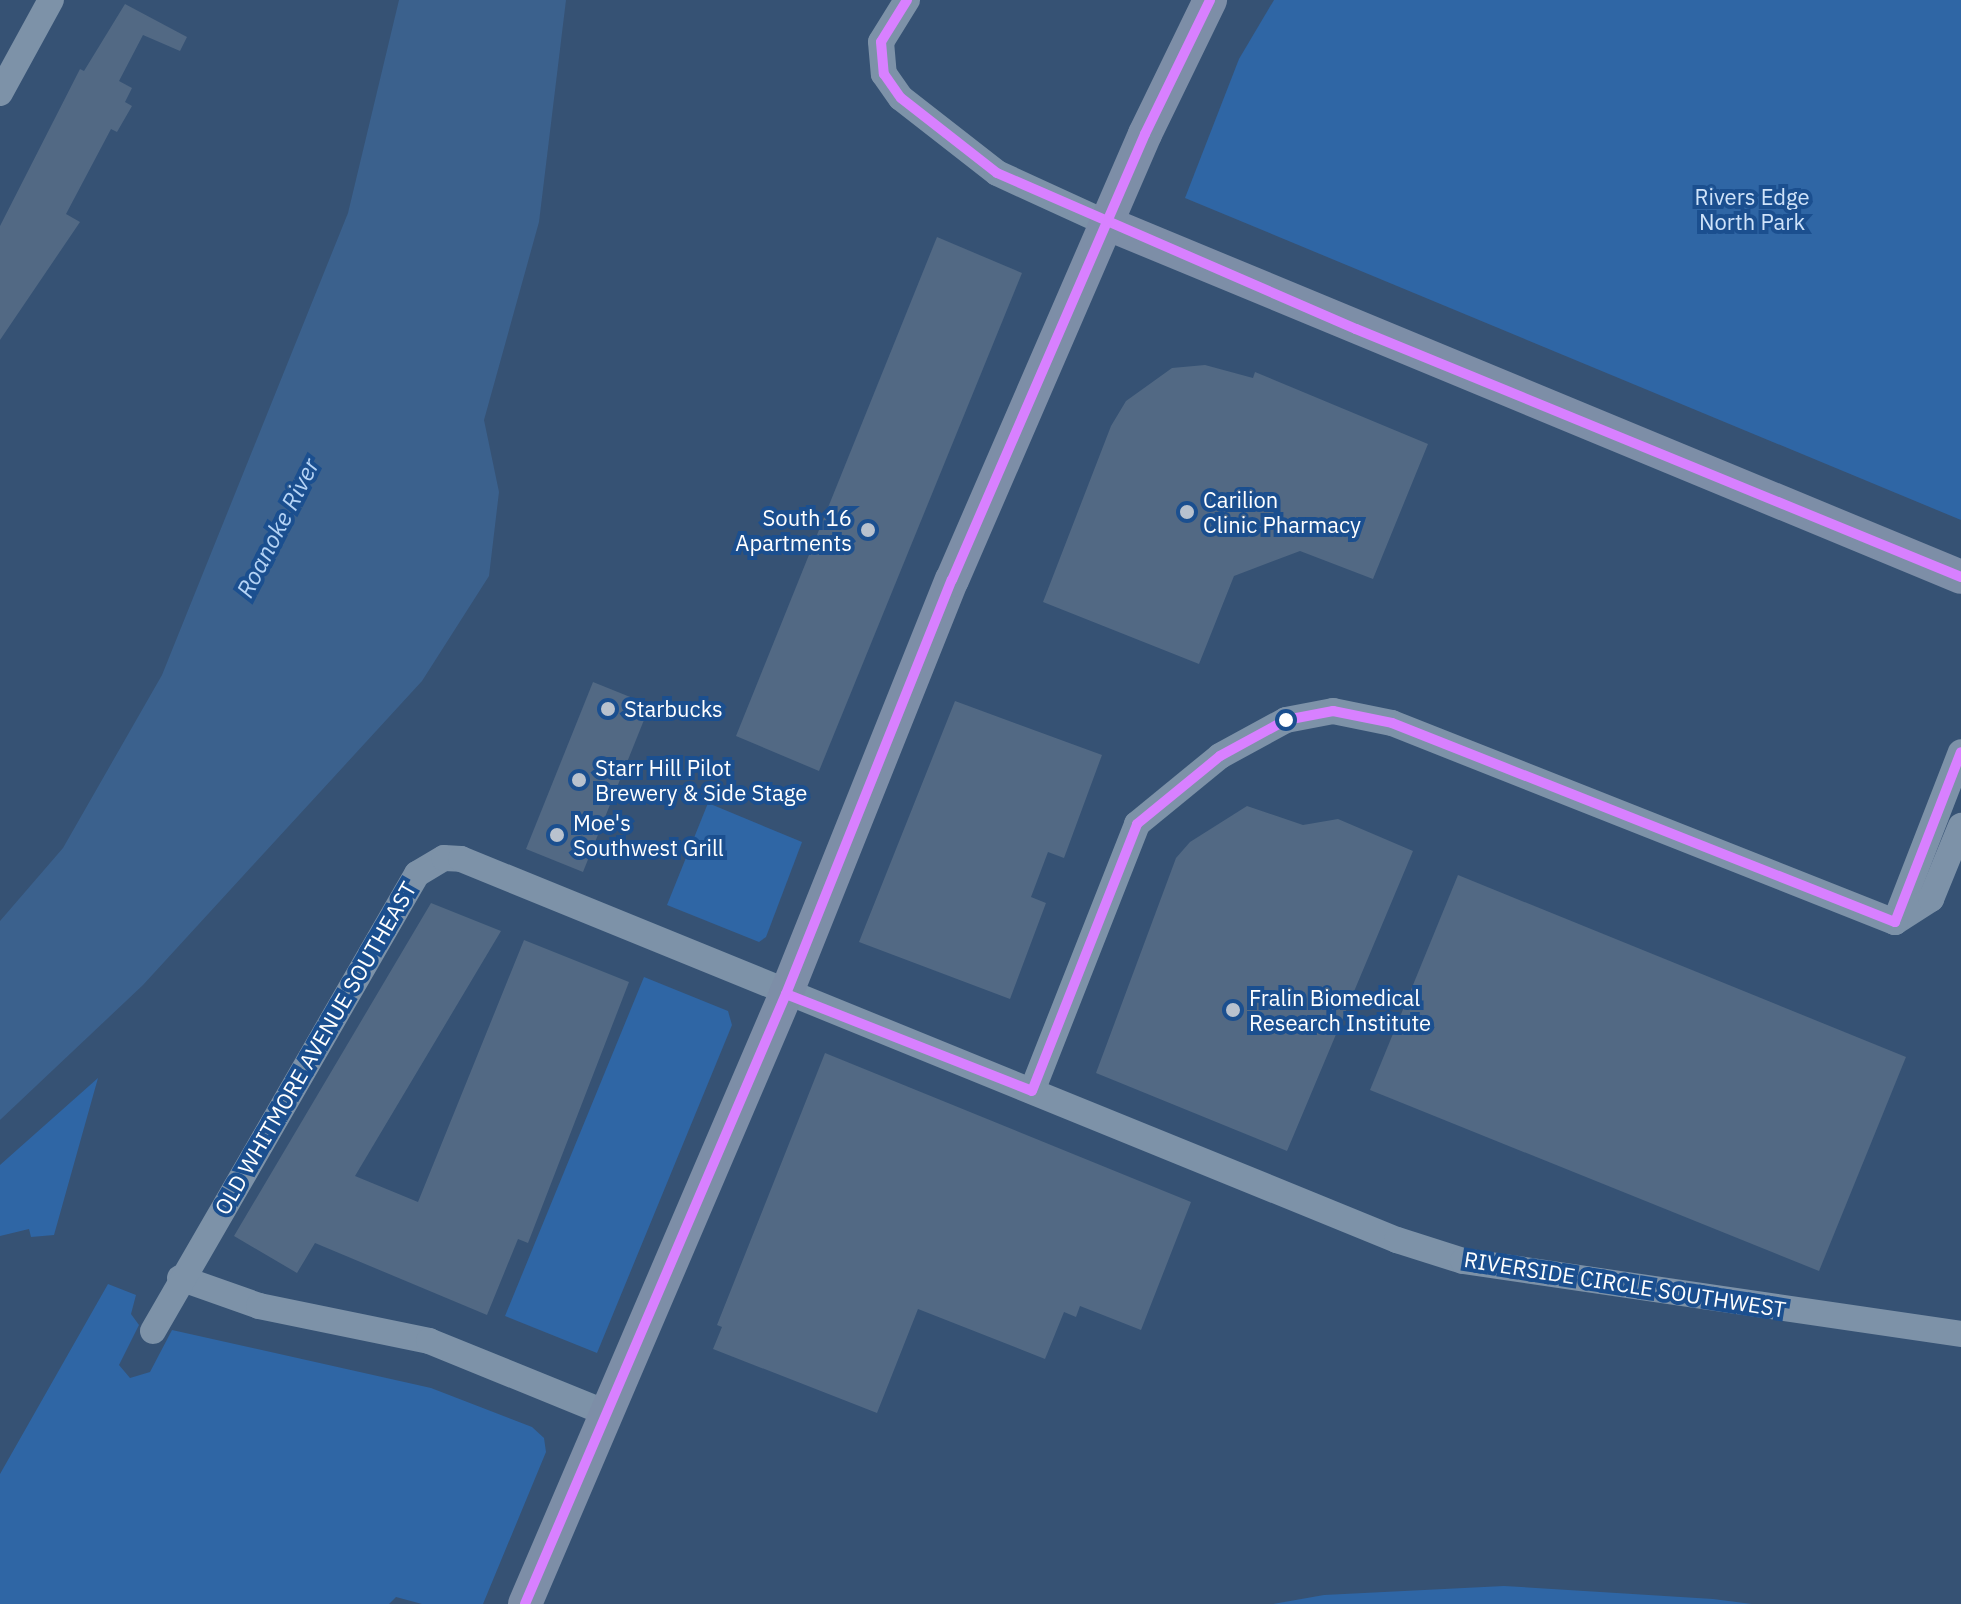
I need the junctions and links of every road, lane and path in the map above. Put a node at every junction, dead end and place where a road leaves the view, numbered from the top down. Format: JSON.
{"nodes":[{"id":1,"x":51,"y":0,"type":"edge"},
{"id":2,"x":907,"y":0,"type":"edge"},
{"id":3,"x":1210,"y":0,"type":"edge"},
{"id":4,"x":0,"y":93,"type":"edge"},
{"id":5,"x":1106,"y":223,"type":"junction"},
{"id":6,"x":1961,"y":577,"type":"edge"},
{"id":7,"x":1961,"y":752,"type":"edge"},
{"id":8,"x":1961,"y":826,"type":"edge"},
{"id":9,"x":1895,"y":922,"type":"junction"},
{"id":10,"x":786,"y":994,"type":"junction"},
{"id":11,"x":1032,"y":1091,"type":"junction"},
{"id":12,"x":180,"y":1278,"type":"junction"},
{"id":13,"x":153,"y":1331,"type":"dead end"},
{"id":14,"x":1961,"y":1334,"type":"edge"},
{"id":15,"x":606,"y":1413,"type":"junction"},
{"id":16,"x":525,"y":1604,"type":"edge"}],
"edges":[{"from":1,"to":4,"type":"street"},
{"from":2,"to":5,"type":"street"},
{"from":3,"to":5,"type":"main road"},
{"from":5,"to":6,"type":"main road"},
{"from":5,"to":10,"type":"main road"},
{"from":7,"to":9,"type":"street"},
{"from":8,"to":9,"type":"street"},
{"from":9,"to":11,"type":"street"},
{"from":10,"to":11,"type":"street","name":"RIVERSIDE CIRCLE SOUTHWEST"},
{"from":10,"to":12,"type":"street","name":"OLD WHITMORE AVENUE SOUTHEAST"},
{"from":10,"to":15,"type":"main road"},
{"from":11,"to":14,"type":"street","name":"RIVERSIDE CIRCLE SOUTHWEST"},
{"from":12,"to":13,"type":"street"},
{"from":12,"to":15,"type":"street"},
{"from":15,"to":16,"type":"main road"}]}
